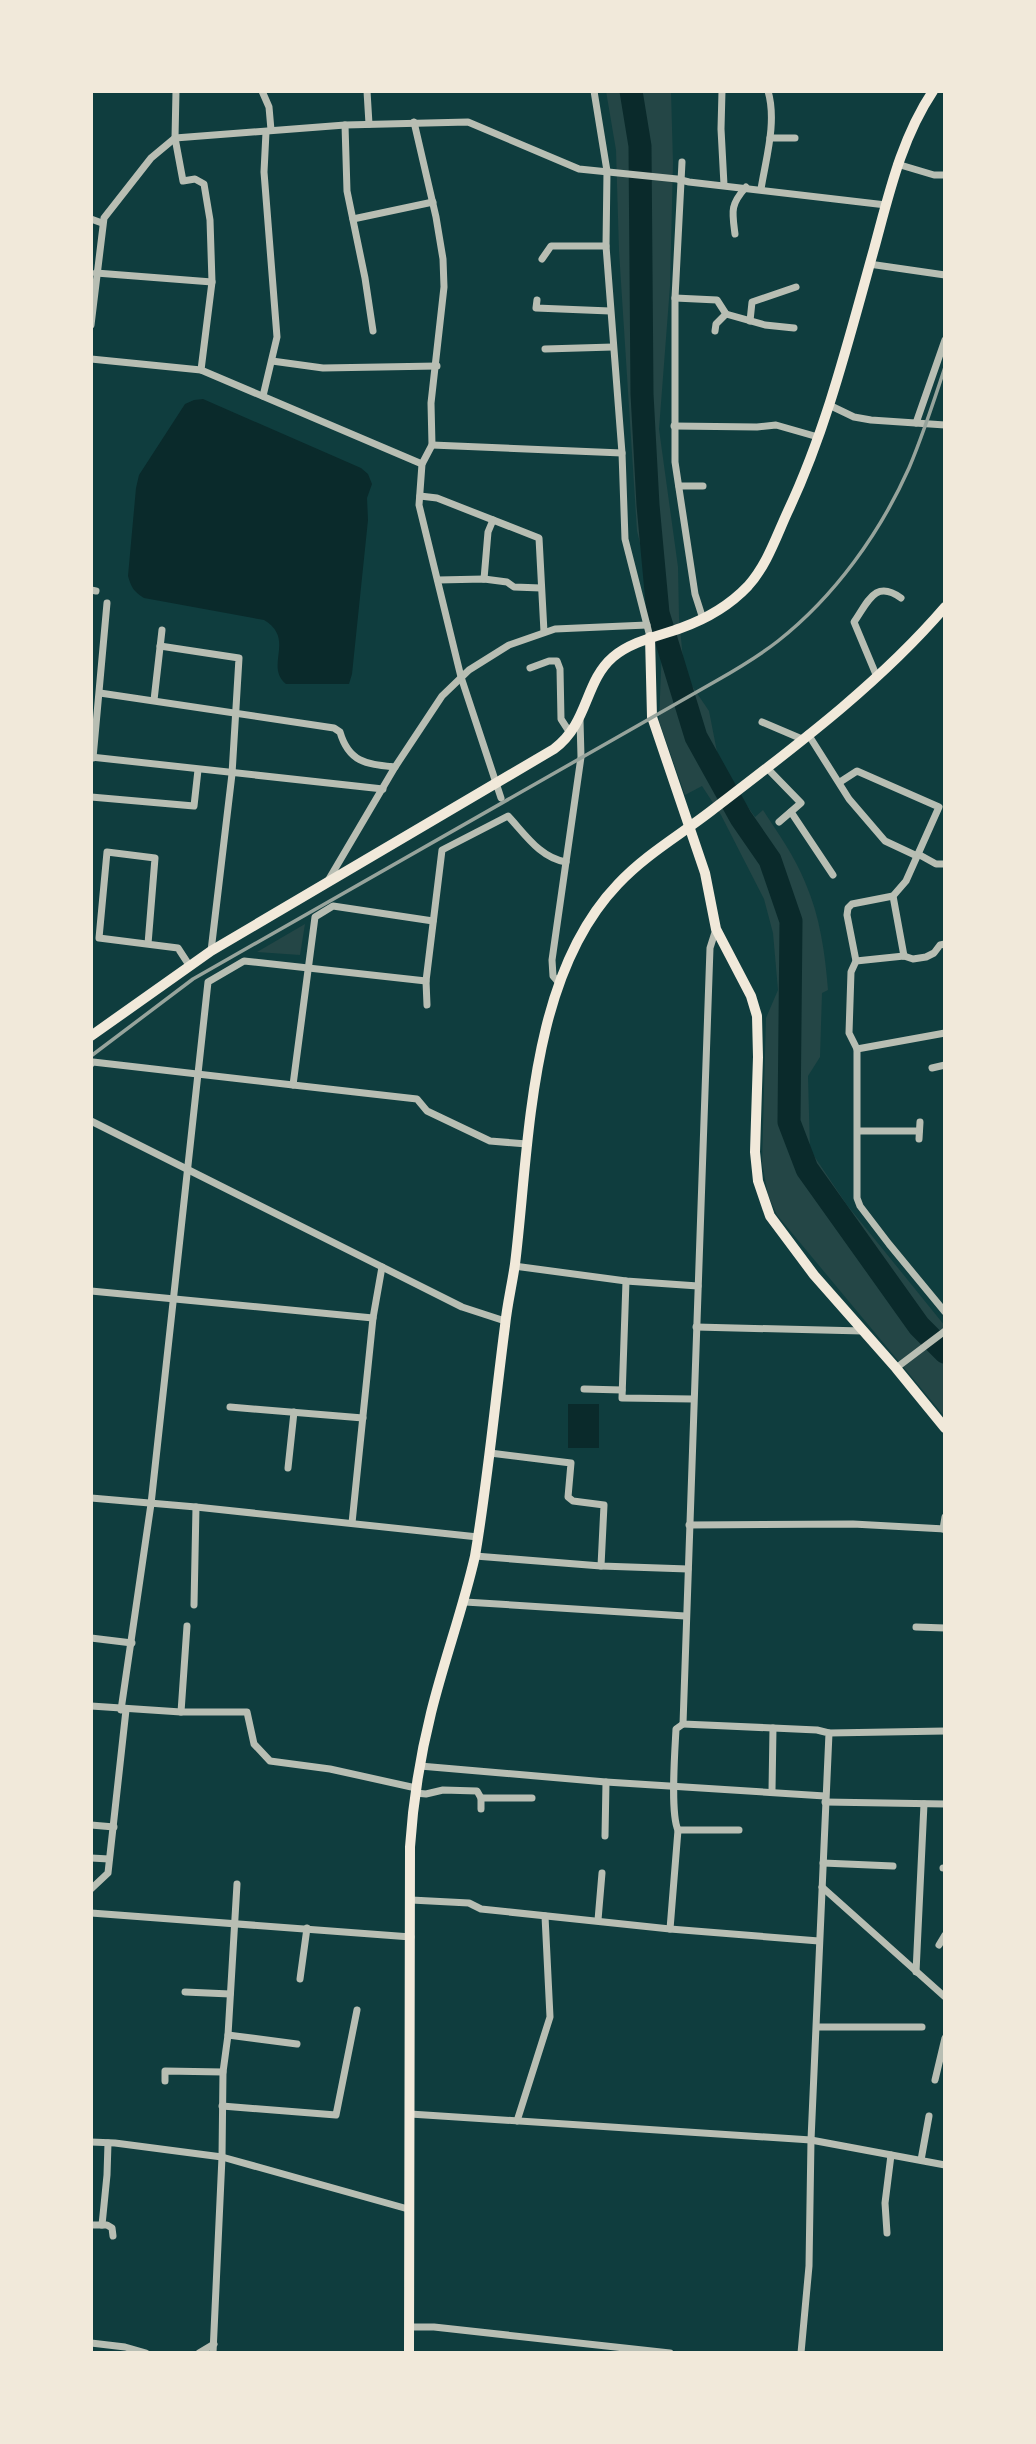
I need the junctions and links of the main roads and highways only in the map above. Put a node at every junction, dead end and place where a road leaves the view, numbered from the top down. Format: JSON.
{"nodes":[{"id":1,"x":933,"y":91,"type":"edge"},
{"id":2,"x":945,"y":607,"type":"edge"},
{"id":3,"x":653,"y":637,"type":"junction"},
{"id":4,"x":690,"y":827,"type":"junction"},
{"id":5,"x":91,"y":1036,"type":"edge"},
{"id":6,"x":945,"y":1428,"type":"edge"},
{"id":7,"x":409,"y":2353,"type":"edge"}],
"edges":[{"from":1,"to":3,"type":"main road"},
{"from":2,"to":4,"type":"main road"},
{"from":3,"to":4,"type":"main road"},
{"from":3,"to":5,"type":"main road"},
{"from":4,"to":6,"type":"main road"},
{"from":4,"to":7,"type":"main road"}]}
